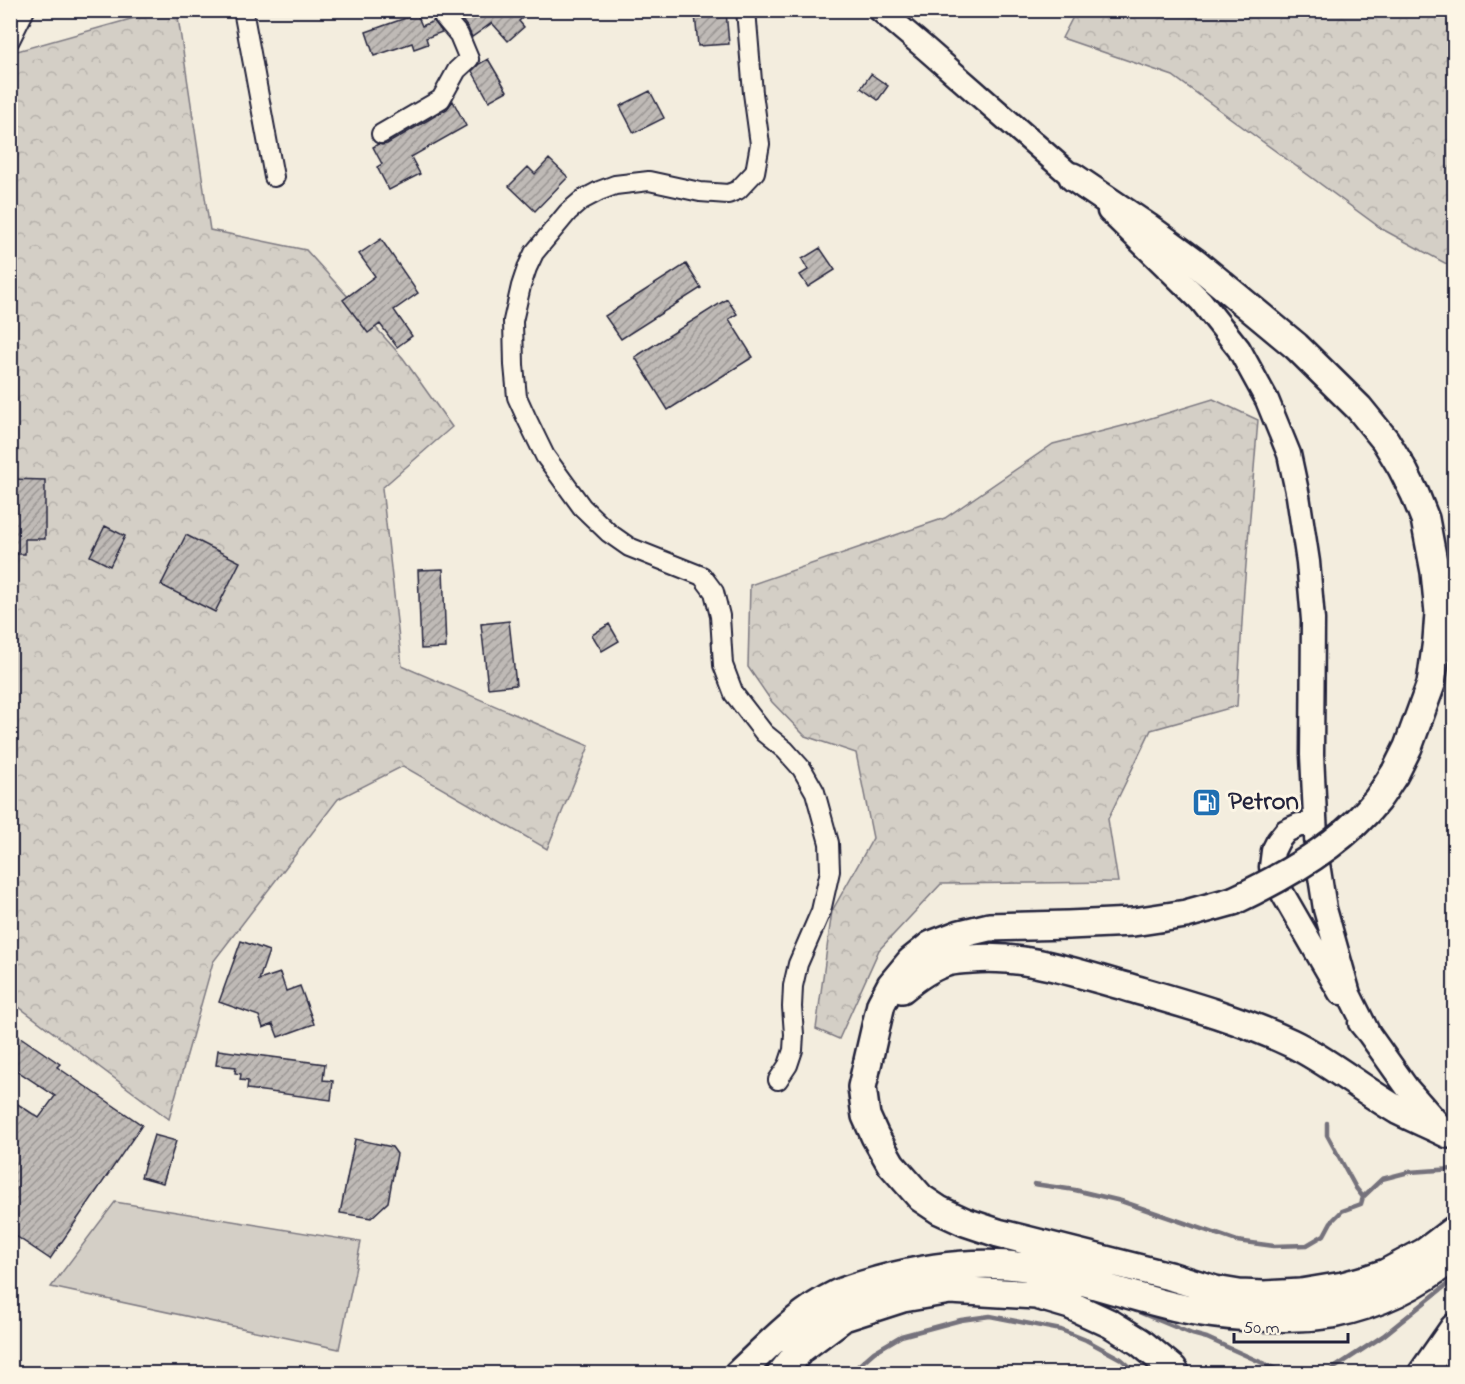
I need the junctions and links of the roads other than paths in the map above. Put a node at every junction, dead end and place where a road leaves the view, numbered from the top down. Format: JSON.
{"nodes":[{"id":1,"x":25,"y":10,"type":"edge"},
{"id":2,"x":243,"y":10,"type":"edge"},
{"id":3,"x":443,"y":10,"type":"edge"},
{"id":4,"x":746,"y":10,"type":"edge"},
{"id":5,"x":880,"y":10,"type":"edge"},
{"id":6,"x":10,"y":40,"type":"edge"},
{"id":7,"x":381,"y":134,"type":"dead end"},
{"id":8,"x":274,"y":177,"type":"dead end"},
{"id":9,"x":1073,"y":177,"type":"junction"},
{"id":10,"x":1315,"y":825,"type":"junction"},
{"id":11,"x":881,"y":1004,"type":"junction"},
{"id":12,"x":1369,"y":1034,"type":"junction"},
{"id":13,"x":778,"y":1080,"type":"dead end"},
{"id":14,"x":1451,"y":1137,"type":"edge"},
{"id":15,"x":1455,"y":1230,"type":"edge"},
{"id":16,"x":1455,"y":1256,"type":"edge"},
{"id":17,"x":1455,"y":1328,"type":"edge"},
{"id":18,"x":738,"y":1374,"type":"edge"},
{"id":19,"x":781,"y":1374,"type":"edge"},
{"id":20,"x":1176,"y":1374,"type":"edge"},
{"id":21,"x":1422,"y":1374,"type":"edge"}],
"edges":[{"from":1,"to":6,"type":"street"},
{"from":2,"to":8,"type":"street"},
{"from":3,"to":7,"type":"street"},
{"from":4,"to":13,"type":"street"},
{"from":5,"to":9,"type":"main road"},
{"from":9,"to":10,"type":"main road"},
{"from":9,"to":11,"type":"highway","bridge":true},
{"from":10,"to":12,"type":"main road"},
{"from":10,"to":12,"type":"main road"},
{"from":11,"to":14,"type":"highway"},
{"from":11,"to":15,"type":"highway"},
{"from":12,"to":14,"type":"main road"},
{"from":16,"to":18,"type":"highway"},
{"from":17,"to":21,"type":"highway"},
{"from":19,"to":20,"type":"highway"}]}
